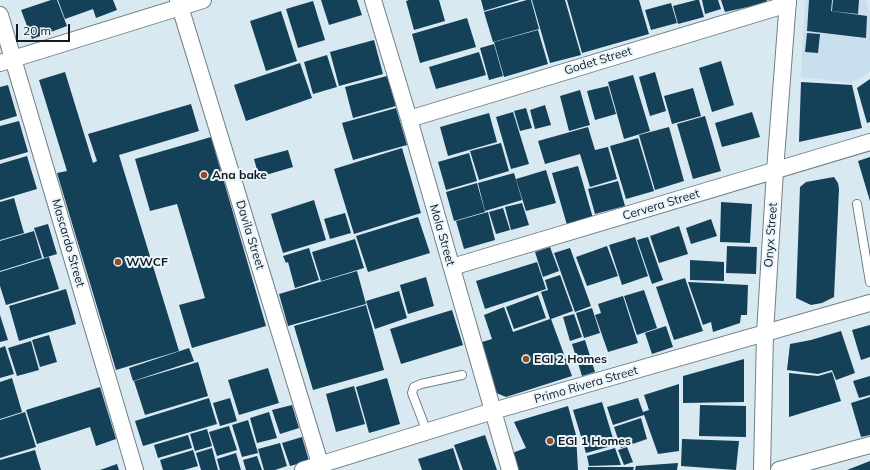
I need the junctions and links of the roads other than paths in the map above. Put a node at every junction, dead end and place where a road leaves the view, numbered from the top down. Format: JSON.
{"nodes":[{"id":1,"x":203,"y":0,"type":"edge"},
{"id":2,"x":372,"y":0,"type":"edge"},
{"id":3,"x":788,"y":2,"type":"edge"},
{"id":4,"x":179,"y":3,"type":"edge"},
{"id":5,"x":0,"y":16,"type":"edge"},
{"id":6,"x":7,"y":61,"type":"edge"},
{"id":7,"x":409,"y":118,"type":"junction"},
{"id":8,"x":870,"y":142,"type":"edge"},
{"id":9,"x":775,"y":171,"type":"junction"},
{"id":10,"x":857,"y":204,"type":"dead end"},
{"id":11,"x":452,"y":268,"type":"junction"},
{"id":12,"x":870,"y":282,"type":"edge"},
{"id":13,"x":870,"y":303,"type":"edge"},
{"id":14,"x":765,"y":333,"type":"junction"},
{"id":15,"x":462,"y":374,"type":"dead end"},
{"id":16,"x":493,"y":411,"type":"junction"},
{"id":17,"x":427,"y":432,"type":"junction"},
{"id":18,"x":870,"y":445,"type":"edge"},
{"id":19,"x":321,"y":468,"type":"edge"},
{"id":20,"x":135,"y":470,"type":"edge"},
{"id":21,"x":303,"y":470,"type":"edge"},
{"id":22,"x":510,"y":470,"type":"edge"},
{"id":23,"x":762,"y":470,"type":"edge"},
{"id":24,"x":779,"y":470,"type":"edge"}],
"edges":[{"from":1,"to":4,"type":"street"},
{"from":2,"to":7,"type":"street","name":"Mola Street"},
{"from":3,"to":7,"type":"street","name":"Godet Street"},
{"from":3,"to":9,"type":"street","name":"Onyx Street"},
{"from":4,"to":6,"type":"street"},
{"from":4,"to":19,"type":"street","name":"Davila Street"},
{"from":5,"to":6,"type":"street","name":"Mascardo Street"},
{"from":6,"to":20,"type":"street","name":"Mascardo Street"},
{"from":7,"to":11,"type":"street","name":"Mola Street"},
{"from":8,"to":9,"type":"street","name":"Cervera Street"},
{"from":9,"to":11,"type":"street","name":"Cervera Street"},
{"from":9,"to":14,"type":"street","name":"Onyx Street"},
{"from":10,"to":12,"type":"lane"},
{"from":11,"to":16,"type":"street","name":"Mola Street"},
{"from":13,"to":14,"type":"street","name":"Primo Rivera Street"},
{"from":14,"to":16,"type":"street","name":"Primo Rivera Street"},
{"from":14,"to":23,"type":"street","name":"Onyx Street"},
{"from":15,"to":17,"type":"lane"},
{"from":16,"to":17,"type":"street","name":"Primo Rivera Street"},
{"from":16,"to":22,"type":"street","name":"Mola Street"},
{"from":17,"to":19,"type":"street","name":"Primo Rivera Street"},
{"from":18,"to":24,"type":"street"},
{"from":19,"to":21,"type":"street","name":"Primo Rivera Street"}]}
